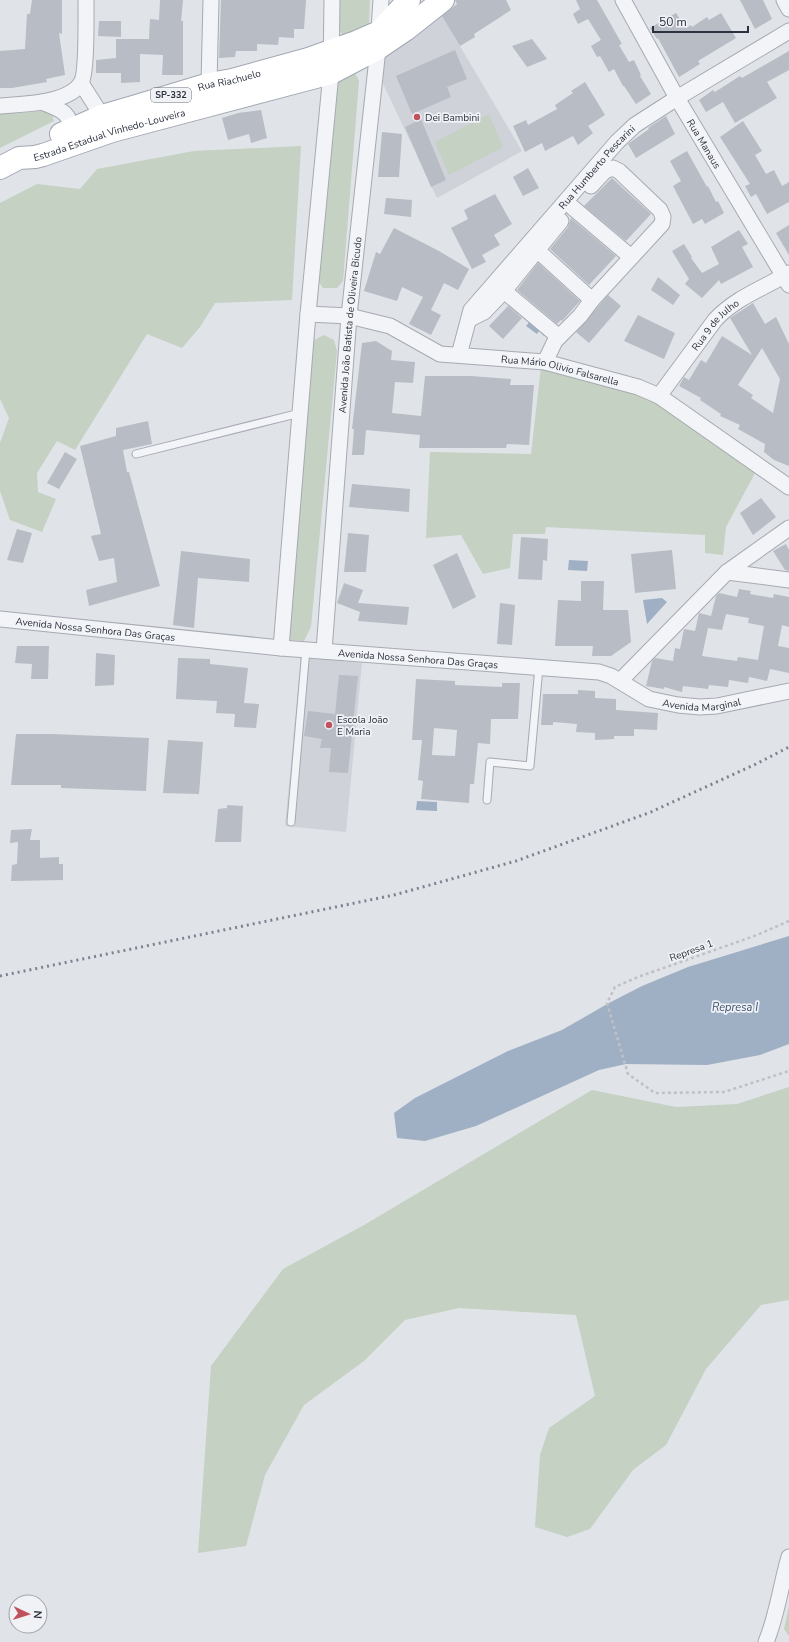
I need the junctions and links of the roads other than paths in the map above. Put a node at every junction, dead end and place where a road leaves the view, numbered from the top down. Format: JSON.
{"nodes":[{"id":1,"x":86,"y":0,"type":"edge"},
{"id":2,"x":211,"y":0,"type":"edge"},
{"id":3,"x":332,"y":0,"type":"edge"},
{"id":4,"x":380,"y":0,"type":"edge"},
{"id":5,"x":409,"y":0,"type":"edge"},
{"id":6,"x":443,"y":0,"type":"edge"},
{"id":7,"x":623,"y":0,"type":"edge"},
{"id":8,"x":784,"y":0,"type":"edge"},
{"id":9,"x":789,"y":9,"type":"edge"},
{"id":10,"x":789,"y":31,"type":"edge"},
{"id":11,"x":378,"y":40,"type":"junction"},
{"id":12,"x":331,"y":51,"type":"junction"},
{"id":13,"x":332,"y":73,"type":"junction"},
{"id":14,"x":81,"y":83,"type":"junction"},
{"id":15,"x":210,"y":84,"type":"junction"},
{"id":16,"x":677,"y":98,"type":"junction"},
{"id":17,"x":42,"y":102,"type":"junction"},
{"id":18,"x":0,"y":106,"type":"edge"},
{"id":19,"x":102,"y":116,"type":"junction"},
{"id":20,"x":71,"y":130,"type":"junction"},
{"id":21,"x":9,"y":164,"type":"edge"},
{"id":22,"x":572,"y":207,"type":"junction"},
{"id":23,"x":537,"y":250,"type":"junction"},
{"id":24,"x":631,"y":257,"type":"junction"},
{"id":25,"x":787,"y":278,"type":"edge"},
{"id":26,"x":504,"y":291,"type":"junction"},
{"id":27,"x":592,"y":300,"type":"junction"},
{"id":28,"x":308,"y":314,"type":"junction"},
{"id":29,"x":349,"y":316,"type":"junction"},
{"id":30,"x":470,"y":319,"type":"junction"},
{"id":31,"x":559,"y":337,"type":"junction"},
{"id":32,"x":459,"y":355,"type":"junction"},
{"id":33,"x":545,"y":362,"type":"junction"},
{"id":34,"x":659,"y":396,"type":"junction"},
{"id":35,"x":300,"y":412,"type":"junction"},
{"id":36,"x":136,"y":454,"type":"dead end"},
{"id":37,"x":789,"y":487,"type":"edge"},
{"id":38,"x":789,"y":528,"type":"edge"},
{"id":39,"x":727,"y":572,"type":"junction"},
{"id":40,"x":789,"y":580,"type":"edge"},
{"id":41,"x":0,"y":619,"type":"edge"},
{"id":42,"x":282,"y":648,"type":"junction"},
{"id":43,"x":306,"y":649,"type":"junction"},
{"id":44,"x":324,"y":650,"type":"junction"},
{"id":45,"x":539,"y":667,"type":"junction"},
{"id":46,"x":620,"y":681,"type":"junction"},
{"id":47,"x":789,"y":691,"type":"edge"},
{"id":48,"x":486,"y":800,"type":"dead end"},
{"id":49,"x":291,"y":822,"type":"dead end"},
{"id":50,"x":789,"y":1557,"type":"edge"},
{"id":51,"x":766,"y":1642,"type":"edge"}],
"edges":[{"from":1,"to":14,"type":"street"},
{"from":2,"to":15,"type":"street"},
{"from":3,"to":12,"type":"street"},
{"from":4,"to":11,"type":"street","name":"Avenida João Batista de Oliveira Bicudo"},
{"from":5,"to":11,"type":"main road","name":"Rua Riachuelo","number":"SP-332"},
{"from":6,"to":11,"type":"main road","number":"SP-332"},
{"from":7,"to":16,"type":"street","name":"Rua Manaus"},
{"from":8,"to":9,"type":"street"},
{"from":10,"to":16,"type":"street","name":"Rua Humberto Pescarini"},
{"from":11,"to":12,"type":"main road","name":"Rua Riachuelo","number":"SP-332"},
{"from":11,"to":13,"type":"main road","name":"Estrada Estadual Vinhedo-Louveira","number":"SP-332"},
{"from":11,"to":29,"type":"street","name":"Avenida João Batista de Oliveira Bicudo"},
{"from":12,"to":13,"type":"street"},
{"from":12,"to":15,"type":"main road","name":"Rua Riachuelo","number":"SP-332"},
{"from":13,"to":21,"type":"main road","name":"Estrada Estadual Vinhedo-Louveira","number":"SP-332"},
{"from":13,"to":28,"type":"street"},
{"from":14,"to":17,"type":"street"},
{"from":14,"to":19,"type":"street"},
{"from":15,"to":19,"type":"main road","name":"Rua Riachuelo","number":"SP-332"},
{"from":16,"to":25,"type":"street","name":"Rua Manaus"},
{"from":16,"to":30,"type":"street","name":"Rua Humberto Pescarini"},
{"from":17,"to":18,"type":"street"},
{"from":17,"to":20,"type":"street"},
{"from":19,"to":20,"type":"main road","name":"Rua Riachuelo","number":"SP-332"},
{"from":20,"to":21,"type":"main road","name":"Rua Riachuelo","number":"SP-332"},
{"from":22,"to":23,"type":"street"},
{"from":22,"to":24,"type":"street"},
{"from":22,"to":24,"type":"street"},
{"from":23,"to":26,"type":"street"},
{"from":23,"to":27,"type":"street"},
{"from":24,"to":27,"type":"street"},
{"from":25,"to":34,"type":"street","name":"Rua 9 de Julho"},
{"from":26,"to":30,"type":"street"},
{"from":26,"to":31,"type":"street"},
{"from":27,"to":31,"type":"street"},
{"from":28,"to":29,"type":"street","name":"Rua Mário Olivio Falsarella"},
{"from":28,"to":35,"type":"street"},
{"from":29,"to":32,"type":"street","name":"Rua Mário Olivio Falsarella"},
{"from":29,"to":44,"type":"street","name":"Avenida João Batista de Oliveira Bicudo"},
{"from":30,"to":32,"type":"street","name":"Rua Humberto Pescarini"},
{"from":31,"to":33,"type":"street"},
{"from":32,"to":33,"type":"street","name":"Rua Mário Olivio Falsarella"},
{"from":33,"to":34,"type":"street","name":"Rua Mário Olivio Falsarella"},
{"from":34,"to":37,"type":"street","name":"Rua Mário Olivio Falsarella"},
{"from":35,"to":36,"type":"lane"},
{"from":35,"to":42,"type":"street"},
{"from":38,"to":39,"type":"street"},
{"from":39,"to":40,"type":"street"},
{"from":39,"to":46,"type":"street"},
{"from":41,"to":42,"type":"street","name":"Avenida Nossa Senhora Das Graças"},
{"from":42,"to":43,"type":"street","name":"Avenida Nossa Senhora Das Graças"},
{"from":43,"to":44,"type":"street","name":"Avenida Nossa Senhora Das Graças"},
{"from":43,"to":49,"type":"lane"},
{"from":44,"to":45,"type":"street","name":"Avenida Nossa Senhora Das Graças"},
{"from":45,"to":46,"type":"street","name":"Avenida Nossa Senhora Das Graças"},
{"from":45,"to":48,"type":"lane"},
{"from":46,"to":47,"type":"street","name":"Avenida Marginal"},
{"from":50,"to":51,"type":"street"}]}
